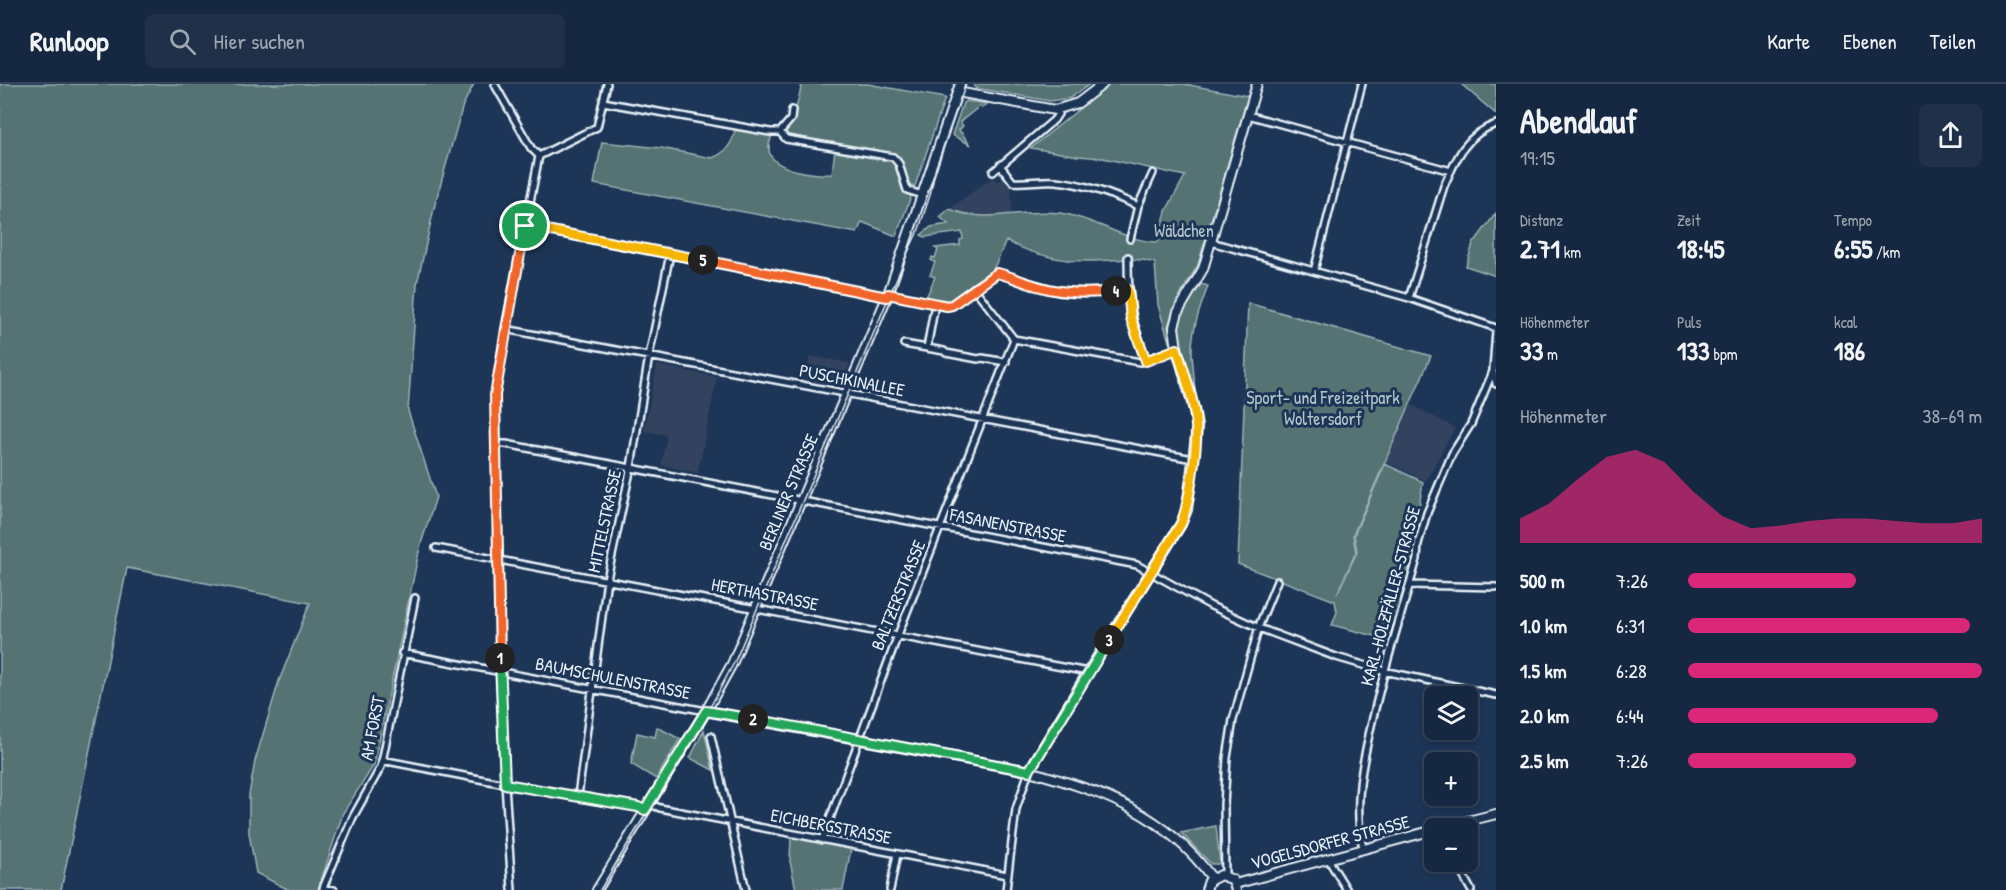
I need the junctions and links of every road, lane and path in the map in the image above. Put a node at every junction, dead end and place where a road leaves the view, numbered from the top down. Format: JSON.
{"nodes":[{"id":1,"x":607,"y":84,"type":"edge"},
{"id":2,"x":960,"y":84,"type":"edge"},
{"id":3,"x":1103,"y":84,"type":"edge"},
{"id":4,"x":1257,"y":84,"type":"edge"},
{"id":5,"x":1362,"y":84,"type":"edge"},
{"id":6,"x":495,"y":85,"type":"edge"},
{"id":7,"x":957,"y":92,"type":"junction"},
{"id":8,"x":603,"y":102,"type":"junction"},
{"id":9,"x":1058,"y":109,"type":"junction"},
{"id":10,"x":792,"y":110,"type":"dead end"},
{"id":11,"x":1248,"y":115,"type":"junction"},
{"id":12,"x":1496,"y":124,"type":"edge"},
{"id":13,"x":780,"y":132,"type":"junction"},
{"id":14,"x":1347,"y":141,"type":"junction"},
{"id":15,"x":539,"y":156,"type":"junction"},
{"id":16,"x":1000,"y":165,"type":"junction"},
{"id":17,"x":1451,"y":171,"type":"junction"},
{"id":18,"x":993,"y":172,"type":"dead end"},
{"id":19,"x":1153,"y":173,"type":"dead end"},
{"id":20,"x":922,"y":195,"type":"junction"},
{"id":21,"x":1138,"y":206,"type":"junction"},
{"id":22,"x":525,"y":226,"type":"junction"},
{"id":23,"x":1130,"y":238,"type":"dead end"},
{"id":24,"x":1211,"y":242,"type":"junction"},
{"id":25,"x":670,"y":254,"type":"junction"},
{"id":26,"x":1128,"y":257,"type":"dead end"},
{"id":27,"x":1314,"y":271,"type":"junction"},
{"id":28,"x":974,"y":288,"type":"junction"},
{"id":29,"x":1128,"y":290,"type":"junction"},
{"id":30,"x":887,"y":295,"type":"junction"},
{"id":31,"x":1409,"y":298,"type":"junction"},
{"id":32,"x":935,"y":304,"type":"junction"},
{"id":33,"x":1496,"y":329,"type":"edge"},
{"id":34,"x":505,"y":330,"type":"junction"},
{"id":35,"x":1014,"y":339,"type":"junction"},
{"id":36,"x":904,"y":344,"type":"dead end"},
{"id":37,"x":927,"y":348,"type":"junction"},
{"id":38,"x":1177,"y":349,"type":"junction"},
{"id":39,"x":649,"y":356,"type":"junction"},
{"id":40,"x":1146,"y":361,"type":"junction"},
{"id":41,"x":1006,"y":362,"type":"junction"},
{"id":42,"x":1495,"y":367,"type":"edge"},
{"id":43,"x":1496,"y":384,"type":"edge"},
{"id":44,"x":846,"y":394,"type":"junction"},
{"id":45,"x":983,"y":419,"type":"junction"},
{"id":46,"x":496,"y":444,"type":"junction"},
{"id":47,"x":1193,"y":459,"type":"junction"},
{"id":48,"x":631,"y":467,"type":"junction"},
{"id":49,"x":802,"y":500,"type":"junction"},
{"id":50,"x":941,"y":527,"type":"junction"},
{"id":51,"x":436,"y":548,"type":"dead end"},
{"id":52,"x":499,"y":560,"type":"junction"},
{"id":53,"x":1150,"y":574,"type":"junction"},
{"id":54,"x":607,"y":579,"type":"junction"},
{"id":55,"x":1277,"y":581,"type":"dead end"},
{"id":56,"x":1410,"y":585,"type":"junction"},
{"id":57,"x":1496,"y":587,"type":"edge"},
{"id":58,"x":415,"y":598,"type":"dead end"},
{"id":59,"x":756,"y":608,"type":"junction"},
{"id":60,"x":1259,"y":628,"type":"junction"},
{"id":61,"x":898,"y":635,"type":"junction"},
{"id":62,"x":402,"y":653,"type":"junction"},
{"id":63,"x":500,"y":671,"type":"junction"},
{"id":64,"x":1384,"y":671,"type":"junction"},
{"id":65,"x":1088,"y":672,"type":"junction"},
{"id":66,"x":593,"y":689,"type":"junction"},
{"id":67,"x":1496,"y":695,"type":"edge"},
{"id":68,"x":706,"y":711,"type":"junction"},
{"id":69,"x":711,"y":736,"type":"dead end"},
{"id":70,"x":859,"y":739,"type":"junction"},
{"id":71,"x":382,"y":760,"type":"junction"},
{"id":72,"x":1029,"y":771,"type":"junction"},
{"id":73,"x":505,"y":784,"type":"junction"},
{"id":74,"x":578,"y":796,"type":"junction"},
{"id":75,"x":647,"y":807,"type":"junction"},
{"id":76,"x":1496,"y":814,"type":"edge"},
{"id":77,"x":1478,"y":818,"type":"edge"},
{"id":78,"x":731,"y":822,"type":"junction"},
{"id":79,"x":1424,"y":833,"type":"edge"},
{"id":80,"x":822,"y":840,"type":"junction"},
{"id":81,"x":1363,"y":848,"type":"junction"},
{"id":82,"x":897,"y":854,"type":"junction"},
{"id":83,"x":1329,"y":858,"type":"junction"},
{"id":84,"x":1461,"y":872,"type":"edge"},
{"id":85,"x":1007,"y":874,"type":"junction"},
{"id":86,"x":1225,"y":876,"type":"junction"},
{"id":87,"x":1212,"y":878,"type":"junction"},
{"id":88,"x":1235,"y":887,"type":"edge"},
{"id":89,"x":334,"y":890,"type":"edge"},
{"id":90,"x":512,"y":890,"type":"edge"},
{"id":91,"x":597,"y":890,"type":"edge"},
{"id":92,"x":746,"y":890,"type":"edge"},
{"id":93,"x":890,"y":890,"type":"edge"},
{"id":94,"x":1006,"y":890,"type":"edge"},
{"id":95,"x":1206,"y":890,"type":"edge"},
{"id":96,"x":1347,"y":890,"type":"edge"},
{"id":97,"x":1471,"y":890,"type":"edge"}],
"edges":[{"from":1,"to":8,"type":"street"},
{"from":2,"to":7,"type":"street","name":"BERLINER STRASSE"},
{"from":3,"to":9,"type":"street"},
{"from":4,"to":11,"type":"street"},
{"from":5,"to":14,"type":"street"},
{"from":6,"to":15,"type":"street"},
{"from":7,"to":9,"type":"street"},
{"from":7,"to":20,"type":"street","name":"BERLINER STRASSE"},
{"from":8,"to":13,"type":"street"},
{"from":8,"to":15,"type":"street"},
{"from":9,"to":16,"type":"street"},
{"from":10,"to":13,"type":"street"},
{"from":11,"to":14,"type":"street"},
{"from":11,"to":24,"type":"street"},
{"from":12,"to":17,"type":"street"},
{"from":13,"to":20,"type":"street"},
{"from":14,"to":17,"type":"street"},
{"from":14,"to":27,"type":"street"},
{"from":15,"to":22,"type":"street"},
{"from":16,"to":18,"type":"street"},
{"from":16,"to":21,"type":"street"},
{"from":17,"to":31,"type":"street"},
{"from":19,"to":21,"type":"street"},
{"from":20,"to":30,"type":"street","name":"BERLINER STRASSE"},
{"from":21,"to":23,"type":"street"},
{"from":22,"to":25,"type":"street"},
{"from":22,"to":34,"type":"street"},
{"from":24,"to":27,"type":"street"},
{"from":24,"to":38,"type":"street"},
{"from":25,"to":30,"type":"street"},
{"from":25,"to":39,"type":"street","name":"MITTELSTRASSE"},
{"from":26,"to":29,"type":"street"},
{"from":27,"to":31,"type":"street"},
{"from":28,"to":29,"type":"street"},
{"from":28,"to":32,"type":"street"},
{"from":28,"to":35,"type":"street"},
{"from":29,"to":40,"type":"street"},
{"from":30,"to":32,"type":"street"},
{"from":30,"to":44,"type":"street","name":"BERLINER STRASSE"},
{"from":31,"to":33,"type":"street"},
{"from":32,"to":37,"type":"street"},
{"from":33,"to":42,"type":"street"},
{"from":34,"to":39,"type":"street","name":"PUSCHKINALLEE"},
{"from":34,"to":46,"type":"street"},
{"from":35,"to":40,"type":"street"},
{"from":35,"to":41,"type":"street","name":"BALTZERSTRASSE"},
{"from":36,"to":37,"type":"street"},
{"from":37,"to":41,"type":"street"},
{"from":38,"to":40,"type":"street"},
{"from":38,"to":47,"type":"street"},
{"from":39,"to":44,"type":"street","name":"PUSCHKINALLEE"},
{"from":39,"to":48,"type":"street","name":"MITTELSTRASSE"},
{"from":41,"to":45,"type":"street","name":"BALTZERSTRASSE"},
{"from":42,"to":43,"type":"street"},
{"from":42,"to":56,"type":"street","name":"KARL-HOLZFÄLLER-STRASSE"},
{"from":44,"to":45,"type":"street","name":"PUSCHKINALLEE"},
{"from":44,"to":49,"type":"street","name":"BERLINER STRASSE"},
{"from":45,"to":47,"type":"street","name":"PUSCHKINALLEE"},
{"from":45,"to":50,"type":"street","name":"BALTZERSTRASSE"},
{"from":46,"to":48,"type":"street","name":"FASANENSTRASSE"},
{"from":46,"to":52,"type":"street"},
{"from":47,"to":53,"type":"street"},
{"from":48,"to":49,"type":"street","name":"FASANENSTRASSE"},
{"from":48,"to":54,"type":"street","name":"MITTELSTRASSE"},
{"from":49,"to":50,"type":"street","name":"FASANENSTRASSE"},
{"from":49,"to":59,"type":"street","name":"BERLINER STRASSE"},
{"from":50,"to":53,"type":"street","name":"FASANENSTRASSE"},
{"from":50,"to":61,"type":"street","name":"BALTZERSTRASSE"},
{"from":51,"to":52,"type":"street","name":"HERTHASTRASSE"},
{"from":52,"to":54,"type":"street","name":"HERTHASTRASSE"},
{"from":52,"to":63,"type":"street"},
{"from":53,"to":60,"type":"street","name":"FASANENSTRASSE"},
{"from":53,"to":65,"type":"street"},
{"from":54,"to":59,"type":"street","name":"HERTHASTRASSE"},
{"from":54,"to":66,"type":"street","name":"MITTELSTRASSE"},
{"from":55,"to":60,"type":"street"},
{"from":56,"to":57,"type":"street"},
{"from":56,"to":64,"type":"street","name":"KARL-HOLZFÄLLER-STRASSE"},
{"from":58,"to":62,"type":"street","name":"AM FORST"},
{"from":59,"to":61,"type":"street","name":"HERTHASTRASSE"},
{"from":59,"to":68,"type":"street","name":"BERLINER STRASSE"},
{"from":60,"to":64,"type":"street","name":"FASANENSTRASSE"},
{"from":60,"to":86,"type":"street"},
{"from":61,"to":65,"type":"street","name":"HERTHASTRASSE"},
{"from":61,"to":70,"type":"street","name":"BALTZERSTRASSE"},
{"from":62,"to":63,"type":"street","name":"BAUMSCHULENSTRASSE"},
{"from":62,"to":71,"type":"street","name":"AM FORST"},
{"from":63,"to":66,"type":"street","name":"BAUMSCHULENSTRASSE"},
{"from":63,"to":73,"type":"street"},
{"from":64,"to":67,"type":"street","name":"FASANENSTRASSE"},
{"from":64,"to":81,"type":"street","name":"KARL-HOLZFÄLLER-STRASSE"},
{"from":65,"to":72,"type":"street"},
{"from":66,"to":68,"type":"street","name":"BAUMSCHULENSTRASSE"},
{"from":66,"to":74,"type":"street","name":"MITTELSTRASSE"},
{"from":68,"to":70,"type":"street","name":"BAUMSCHULENSTRASSE"},
{"from":68,"to":75,"type":"street","name":"BERLINER STRASSE"},
{"from":69,"to":78,"type":"street"},
{"from":70,"to":72,"type":"street","name":"BAUMSCHULENSTRASSE"},
{"from":70,"to":80,"type":"street","name":"BALTZERSTRASSE"},
{"from":71,"to":73,"type":"street","name":"EICHBERGSTRASSE"},
{"from":71,"to":89,"type":"street","name":"AM FORST"},
{"from":72,"to":85,"type":"street"},
{"from":72,"to":87,"type":"street","name":"BAUMSCHULENSTRASSE"},
{"from":73,"to":74,"type":"street","name":"EICHBERGSTRASSE"},
{"from":73,"to":90,"type":"street"},
{"from":74,"to":75,"type":"street","name":"EICHBERGSTRASSE"},
{"from":75,"to":78,"type":"street","name":"EICHBERGSTRASSE"},
{"from":75,"to":91,"type":"street","name":"BERLINER STRASSE"},
{"from":76,"to":77,"type":"street"},
{"from":78,"to":80,"type":"street","name":"EICHBERGSTRASSE"},
{"from":78,"to":92,"type":"street"},
{"from":79,"to":81,"type":"street","name":"VOGELSDORFER STRASSE"},
{"from":80,"to":82,"type":"street","name":"EICHBERGSTRASSE"},
{"from":81,"to":83,"type":"street","name":"VOGELSDORFER STRASSE"},
{"from":82,"to":85,"type":"street","name":"EICHBERGSTRASSE"},
{"from":82,"to":93,"type":"street"},
{"from":83,"to":88,"type":"street","name":"VOGELSDORFER STRASSE"},
{"from":83,"to":96,"type":"street"},
{"from":84,"to":97,"type":"street"},
{"from":85,"to":94,"type":"street"},
{"from":86,"to":87,"type":"street"},
{"from":86,"to":88,"type":"street"},
{"from":87,"to":95,"type":"street"}]}
